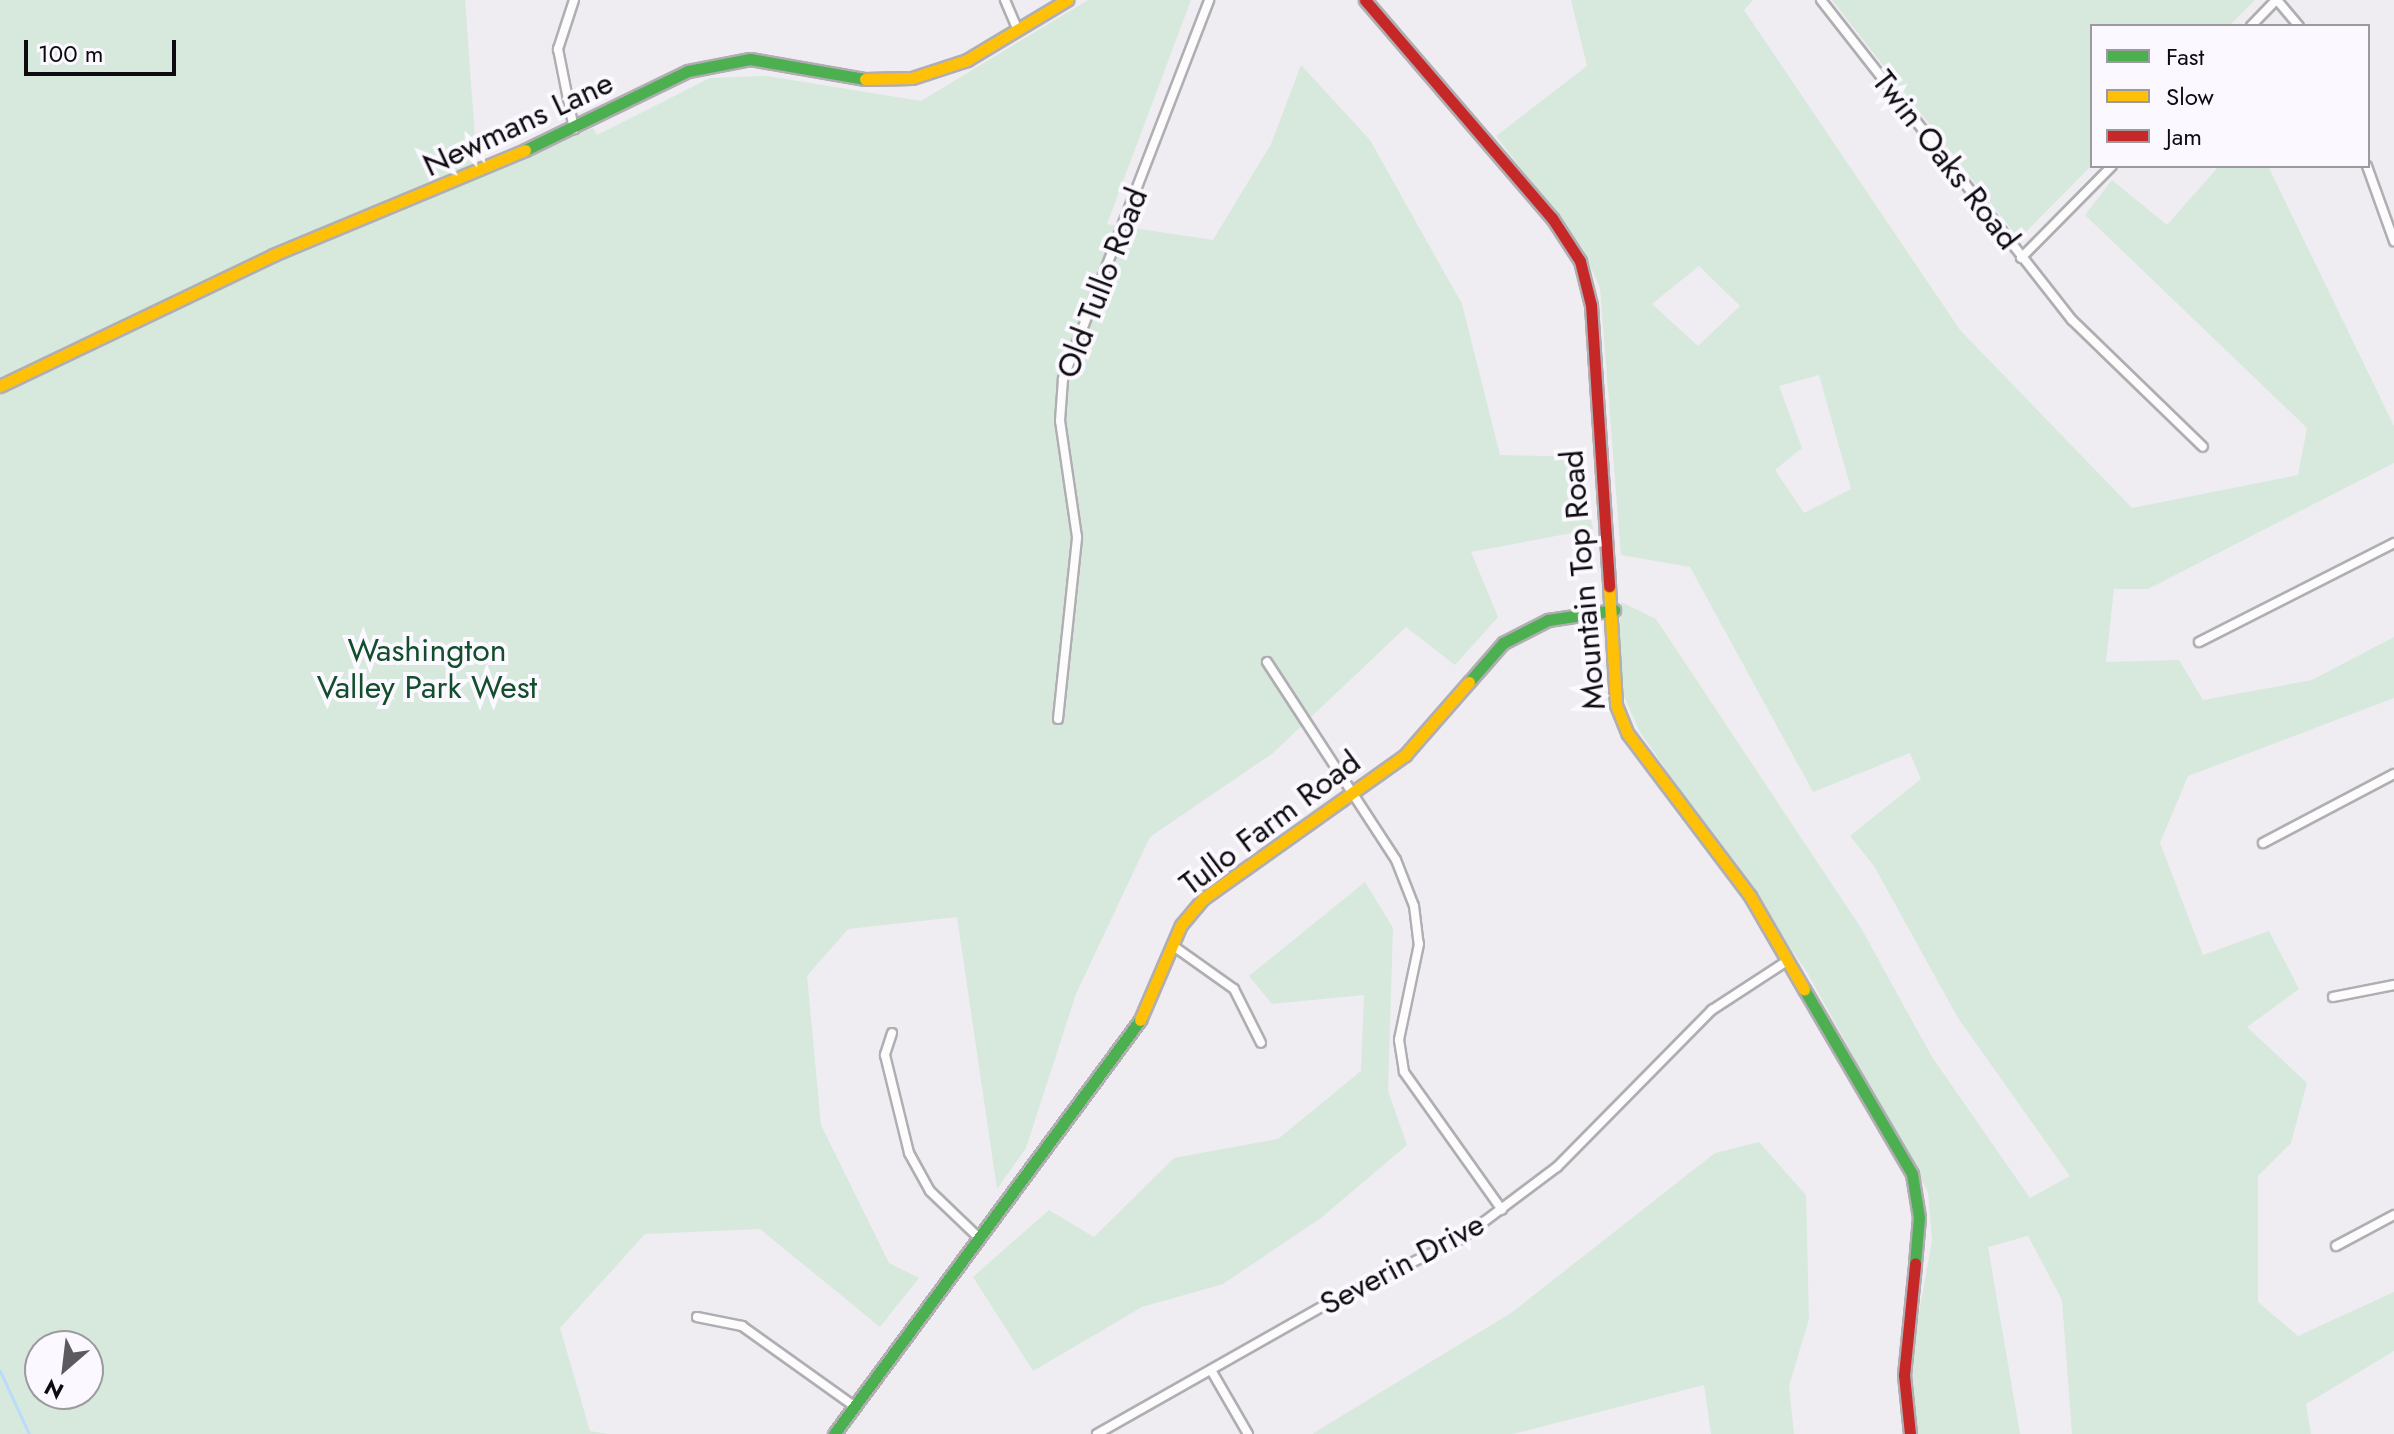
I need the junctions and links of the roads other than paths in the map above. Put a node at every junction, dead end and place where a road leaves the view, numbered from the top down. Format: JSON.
{"nodes":[{"id":1,"x":574,"y":0,"type":"edge"},
{"id":2,"x":1005,"y":0,"type":"edge"},
{"id":3,"x":1067,"y":0,"type":"edge"},
{"id":4,"x":1209,"y":0,"type":"edge"},
{"id":5,"x":1365,"y":0,"type":"edge"},
{"id":6,"x":1821,"y":0,"type":"edge"},
{"id":7,"x":2276,"y":0,"type":"edge"},
{"id":8,"x":2253,"y":24,"type":"edge"},
{"id":9,"x":2297,"y":24,"type":"edge"},
{"id":10,"x":1018,"y":30,"type":"junction"},
{"id":11,"x":574,"y":129,"type":"junction"},
{"id":12,"x":2110,"y":168,"type":"edge"},
{"id":13,"x":2368,"y":168,"type":"edge"},
{"id":14,"x":2394,"y":241,"type":"edge"},
{"id":15,"x":2021,"y":258,"type":"junction"},
{"id":16,"x":0,"y":386,"type":"edge"},
{"id":17,"x":2203,"y":447,"type":"dead end"},
{"id":18,"x":2394,"y":543,"type":"edge"},
{"id":19,"x":1614,"y":610,"type":"junction"},
{"id":20,"x":2199,"y":642,"type":"dead end"},
{"id":21,"x":1267,"y":662,"type":"dead end"},
{"id":22,"x":1058,"y":719,"type":"dead end"},
{"id":23,"x":2394,"y":774,"type":"edge"},
{"id":24,"x":1351,"y":794,"type":"junction"},
{"id":25,"x":2263,"y":843,"type":"dead end"},
{"id":26,"x":1172,"y":945,"type":"junction"},
{"id":27,"x":1787,"y":961,"type":"junction"},
{"id":28,"x":2394,"y":985,"type":"edge"},
{"id":29,"x":2333,"y":997,"type":"dead end"},
{"id":30,"x":892,"y":1033,"type":"dead end"},
{"id":31,"x":1261,"y":1043,"type":"dead end"},
{"id":32,"x":1502,"y":1210,"type":"junction"},
{"id":33,"x":2394,"y":1215,"type":"edge"},
{"id":34,"x":978,"y":1237,"type":"junction"},
{"id":35,"x":2336,"y":1246,"type":"dead end"},
{"id":36,"x":697,"y":1317,"type":"dead end"},
{"id":37,"x":1211,"y":1370,"type":"junction"},
{"id":38,"x":854,"y":1406,"type":"junction"},
{"id":39,"x":834,"y":1434,"type":"edge"},
{"id":40,"x":1097,"y":1434,"type":"edge"},
{"id":41,"x":1248,"y":1434,"type":"edge"},
{"id":42,"x":1910,"y":1434,"type":"edge"}],
"edges":[{"from":1,"to":11,"type":"street"},
{"from":2,"to":10,"type":"street"},
{"from":3,"to":10,"type":"street","name":"Newmans Lane"},
{"from":4,"to":22,"type":"street","name":"Old Tullo Road"},
{"from":5,"to":19,"type":"street","name":"Mountain Top Road"},
{"from":6,"to":15,"type":"street","name":"Twin Oaks Road"},
{"from":7,"to":8,"type":"street"},
{"from":7,"to":9,"type":"street"},
{"from":10,"to":11,"type":"street","name":"Newmans Lane"},
{"from":11,"to":16,"type":"street","name":"Newmans Lane"},
{"from":12,"to":15,"type":"street","name":"Twin Oaks Road"},
{"from":13,"to":14,"type":"street"},
{"from":15,"to":17,"type":"street"},
{"from":18,"to":20,"type":"street"},
{"from":19,"to":24,"type":"street","name":"Tullo Farm Road"},
{"from":19,"to":27,"type":"street","name":"Mountain Top Road"},
{"from":21,"to":24,"type":"street"},
{"from":23,"to":25,"type":"street"},
{"from":24,"to":26,"type":"street","name":"Tullo Farm Road"},
{"from":24,"to":32,"type":"street"},
{"from":26,"to":31,"type":"street"},
{"from":26,"to":34,"type":"street","name":"Tullo Farm Road"},
{"from":27,"to":32,"type":"street","name":"Severin Drive"},
{"from":27,"to":42,"type":"street","name":"Mountain Top Road"},
{"from":28,"to":29,"type":"street"},
{"from":30,"to":34,"type":"street"},
{"from":32,"to":37,"type":"street","name":"Severin Drive"},
{"from":33,"to":35,"type":"street"},
{"from":34,"to":38,"type":"street","name":"Tullo Farm Road"},
{"from":36,"to":38,"type":"street"},
{"from":37,"to":40,"type":"street","name":"Severin Drive"},
{"from":37,"to":41,"type":"street"},
{"from":38,"to":39,"type":"street","name":"Tullo Farm Road"}]}
